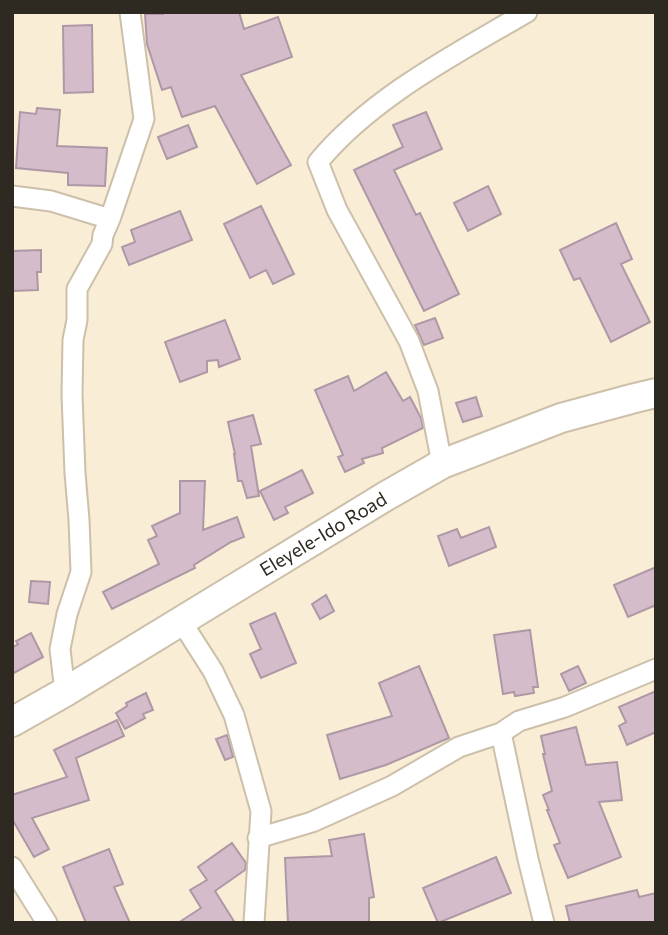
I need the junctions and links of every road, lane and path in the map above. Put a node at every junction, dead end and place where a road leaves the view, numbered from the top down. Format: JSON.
{"nodes":[{"id":1,"x":130,"y":12,"type":"edge"},
{"id":2,"x":527,"y":12,"type":"edge"},
{"id":3,"x":12,"y":196,"type":"edge"},
{"id":4,"x":110,"y":219,"type":"junction"},
{"id":5,"x":656,"y":393,"type":"edge"},
{"id":6,"x":442,"y":464,"type":"junction"},
{"id":7,"x":181,"y":621,"type":"junction"},
{"id":8,"x":656,"y":668,"type":"edge"},
{"id":9,"x":65,"y":692,"type":"junction"},
{"id":10,"x":12,"y":722,"type":"edge"},
{"id":11,"x":501,"y":733,"type":"junction"},
{"id":12,"x":258,"y":838,"type":"junction"},
{"id":13,"x":12,"y":867,"type":"edge"},
{"id":14,"x":47,"y":923,"type":"edge"},
{"id":15,"x":254,"y":923,"type":"edge"},
{"id":16,"x":544,"y":923,"type":"edge"}],
"edges":[{"from":1,"to":4,"type":"street"},
{"from":2,"to":6,"type":"street"},
{"from":3,"to":4,"type":"street"},
{"from":4,"to":9,"type":"street"},
{"from":5,"to":6,"type":"main road","name":"Eleyele-Ido Road"},
{"from":6,"to":7,"type":"main road","name":"Eleyele-Ido Road"},
{"from":7,"to":9,"type":"main road","name":"Eleyele-Ido Road"},
{"from":7,"to":12,"type":"street"},
{"from":8,"to":11,"type":"street"},
{"from":9,"to":10,"type":"main road","name":"Eleyele-Ido Road"},
{"from":11,"to":12,"type":"street"},
{"from":11,"to":16,"type":"street"},
{"from":12,"to":15,"type":"street"},
{"from":13,"to":14,"type":"street"}]}
